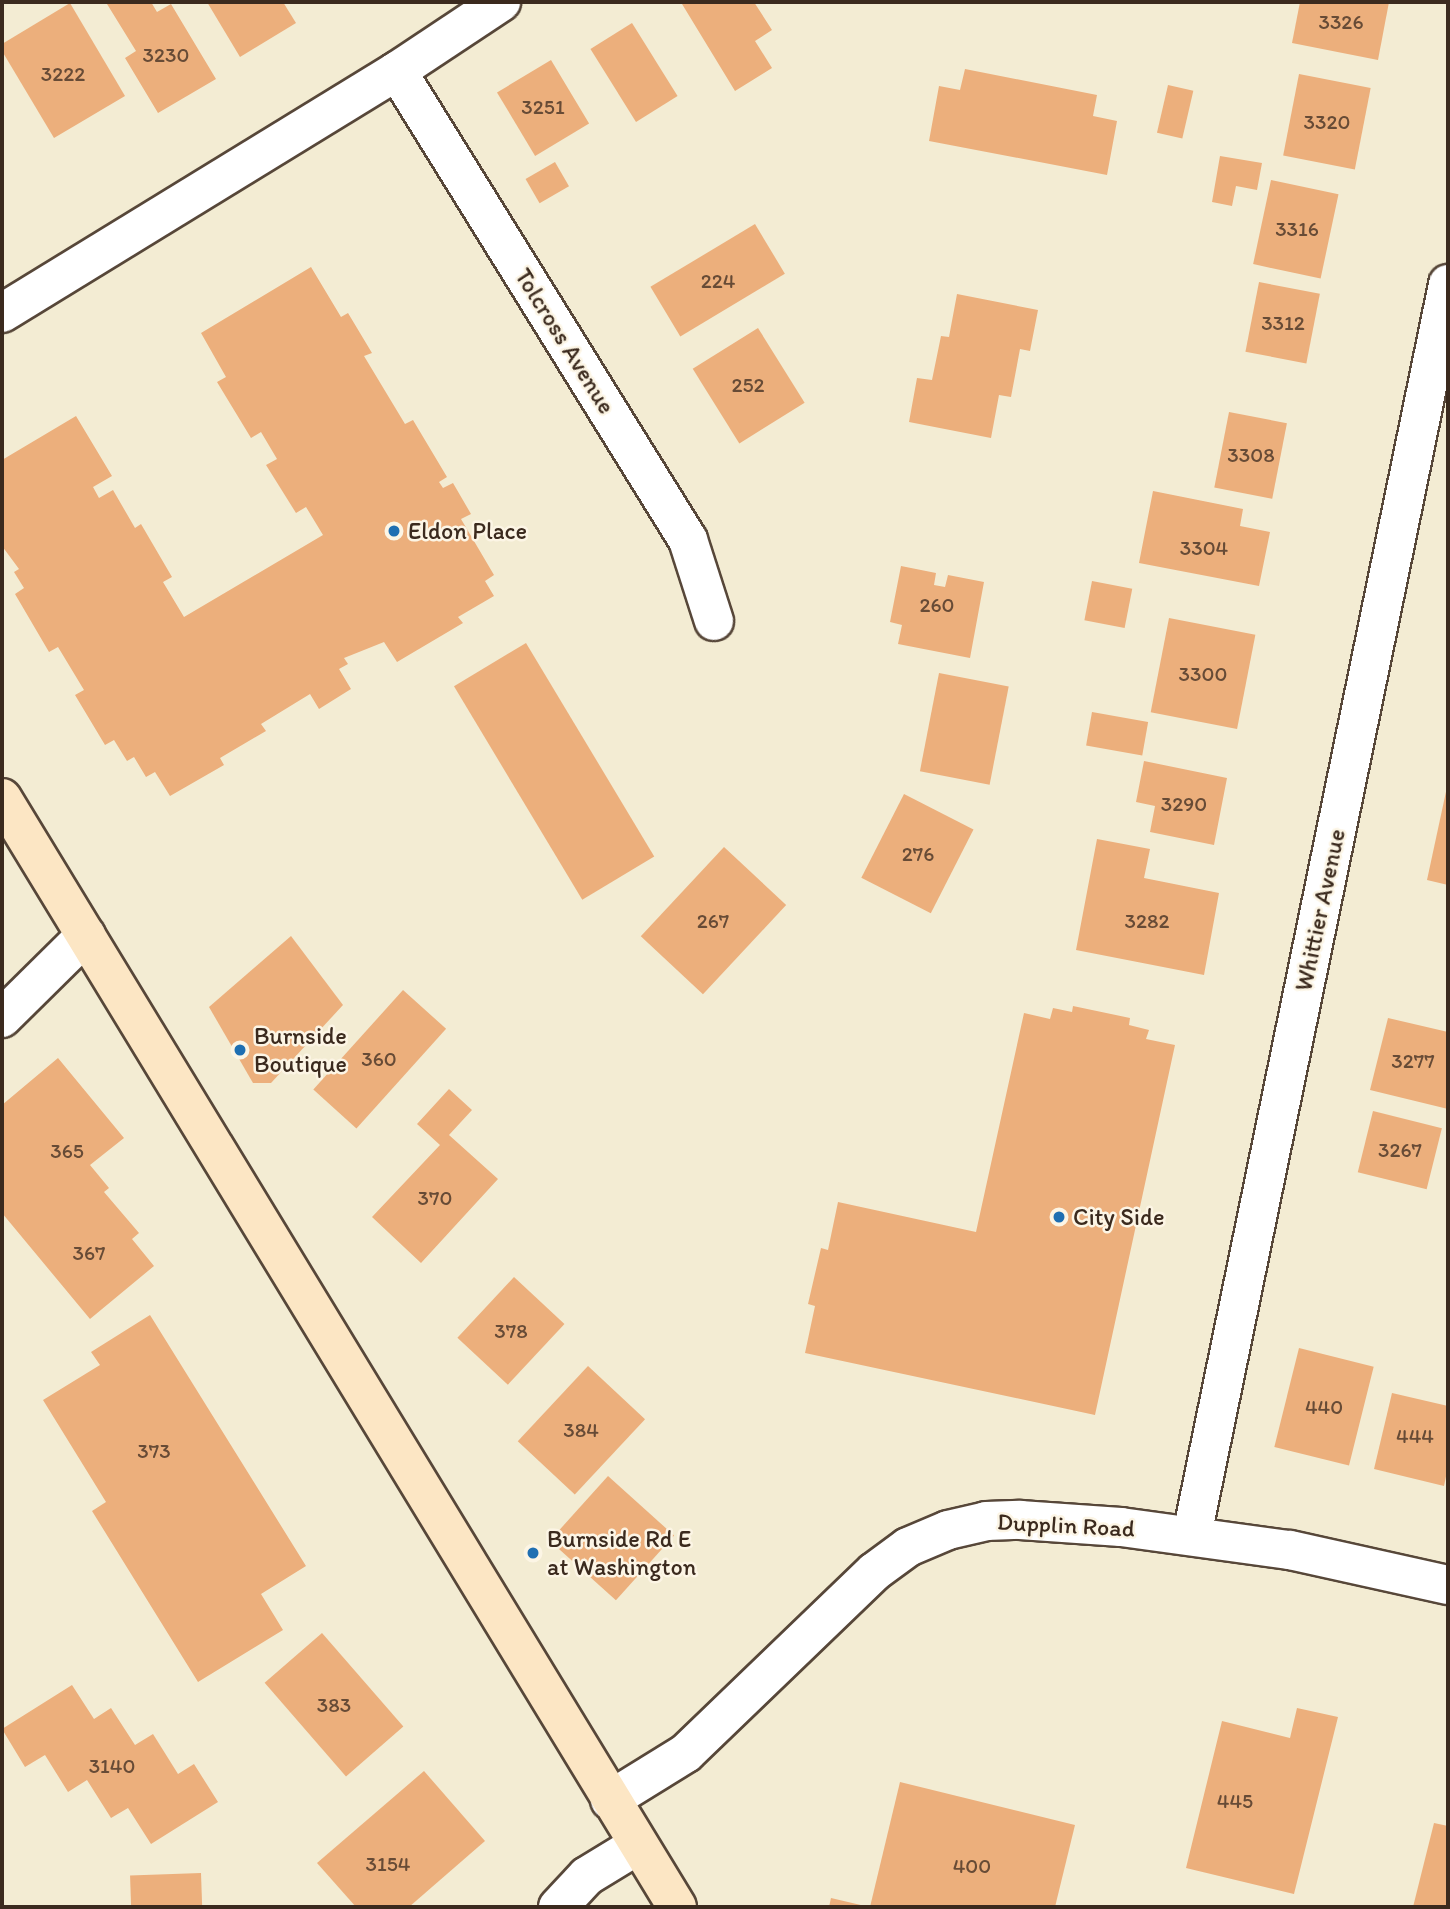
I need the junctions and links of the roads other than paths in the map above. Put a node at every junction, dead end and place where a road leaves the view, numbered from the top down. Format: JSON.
{"nodes":[{"id":1,"x":501,"y":2,"type":"edge"},
{"id":2,"x":397,"y":71,"type":"junction"},
{"id":3,"x":1448,"y":284,"type":"edge"},
{"id":4,"x":2,"y":313,"type":"edge"},
{"id":5,"x":714,"y":621,"type":"dead end"},
{"id":6,"x":2,"y":798,"type":"edge"},
{"id":7,"x":86,"y":935,"type":"junction"},
{"id":8,"x":2,"y":1018,"type":"edge"},
{"id":9,"x":1192,"y":1535,"type":"junction"},
{"id":10,"x":1448,"y":1585,"type":"edge"},
{"id":11,"x":610,"y":1800,"type":"junction"},
{"id":12,"x":638,"y":1845,"type":"junction"},
{"id":13,"x":558,"y":1907,"type":"edge"},
{"id":14,"x":677,"y":1907,"type":"edge"}],
"edges":[{"from":1,"to":2,"type":"street"},
{"from":2,"to":4,"type":"street"},
{"from":2,"to":5,"type":"street","name":"Tolcross Avenue"},
{"from":3,"to":9,"type":"street","name":"Whittier Avenue"},
{"from":6,"to":7,"type":"main road"},
{"from":7,"to":8,"type":"street"},
{"from":7,"to":11,"type":"main road"},
{"from":9,"to":10,"type":"street","name":"Dupplin Road"},
{"from":9,"to":11,"type":"street","name":"Dupplin Road"},
{"from":11,"to":12,"type":"main road"},
{"from":12,"to":13,"type":"street"},
{"from":12,"to":14,"type":"main road"}]}
